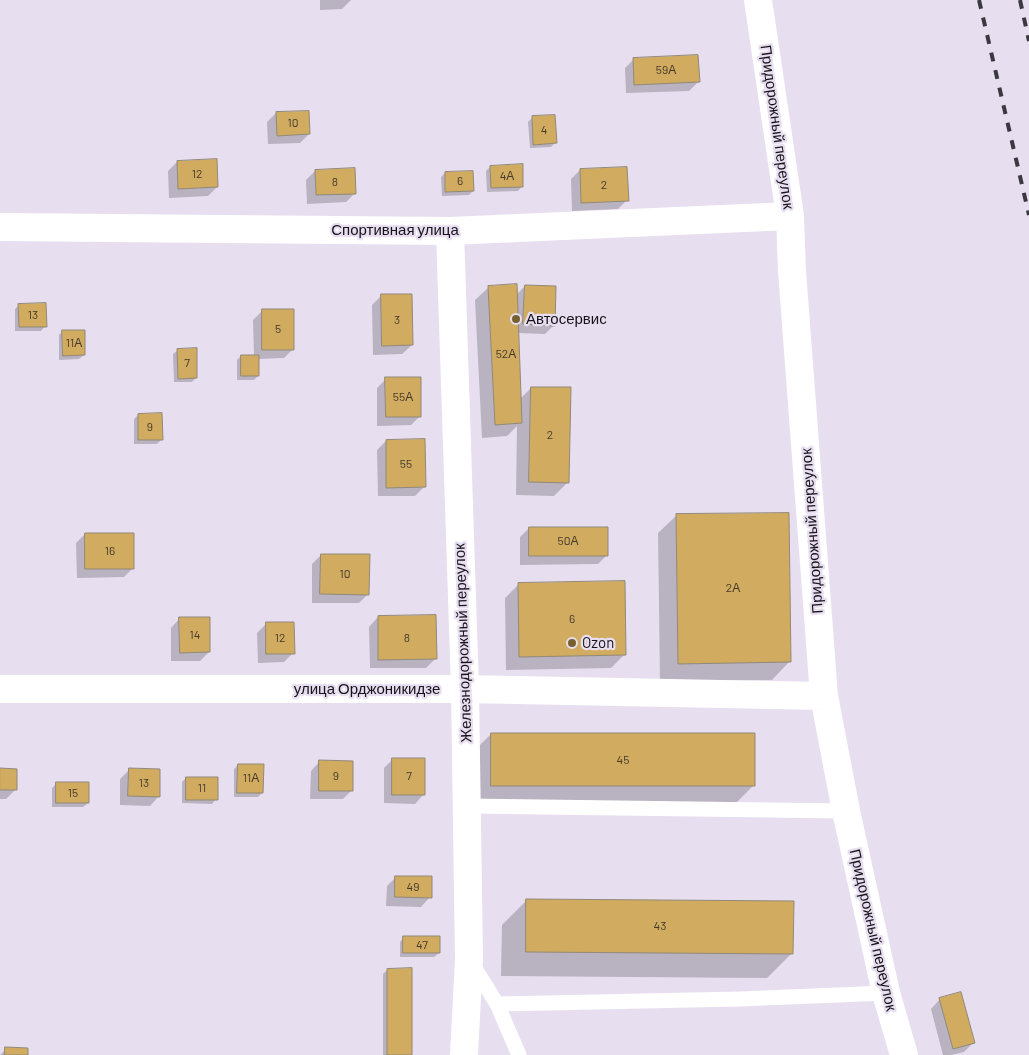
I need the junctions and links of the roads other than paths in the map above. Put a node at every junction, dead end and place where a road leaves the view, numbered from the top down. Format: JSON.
{"nodes":[{"id":1,"x":758,"y":0,"type":"edge"},
{"id":2,"x":790,"y":216,"type":"junction"},
{"id":3,"x":0,"y":227,"type":"edge"},
{"id":4,"x":450,"y":231,"type":"junction"},
{"id":5,"x":0,"y":689,"type":"edge"},
{"id":6,"x":465,"y":689,"type":"junction"},
{"id":7,"x":824,"y":696,"type":"junction"},
{"id":8,"x":466,"y":806,"type":"junction"},
{"id":9,"x":846,"y":811,"type":"junction"},
{"id":10,"x":469,"y":959,"type":"junction"},
{"id":11,"x":886,"y":993,"type":"junction"},
{"id":12,"x":497,"y":1004,"type":"junction"},
{"id":13,"x":464,"y":1055,"type":"edge"},
{"id":14,"x":519,"y":1055,"type":"edge"},
{"id":15,"x":904,"y":1055,"type":"edge"}],
"edges":[{"from":1,"to":2,"type":"street","name":"Придорожный переулок"},
{"from":2,"to":4,"type":"street","name":"Спортивная улица"},
{"from":2,"to":7,"type":"street","name":"Придорожный переулок"},
{"from":3,"to":4,"type":"street","name":"Спортивная улица"},
{"from":4,"to":6,"type":"street","name":"Железнодорожный переулок"},
{"from":5,"to":6,"type":"street","name":"улица Орджоникидзе"},
{"from":6,"to":7,"type":"street","name":"улица Орджоникидзе"},
{"from":6,"to":8,"type":"street","name":"Железнодорожный переулок"},
{"from":7,"to":9,"type":"street","name":"Придорожный переулок"},
{"from":8,"to":9,"type":"lane"},
{"from":8,"to":10,"type":"street","name":"Железнодорожный переулок"},
{"from":9,"to":11,"type":"street","name":"Придорожный переулок"},
{"from":10,"to":12,"type":"lane"},
{"from":10,"to":13,"type":"street","name":"Железнодорожный переулок"},
{"from":11,"to":12,"type":"lane"},
{"from":11,"to":15,"type":"street","name":"Придорожный переулок"},
{"from":12,"to":14,"type":"lane"}]}
